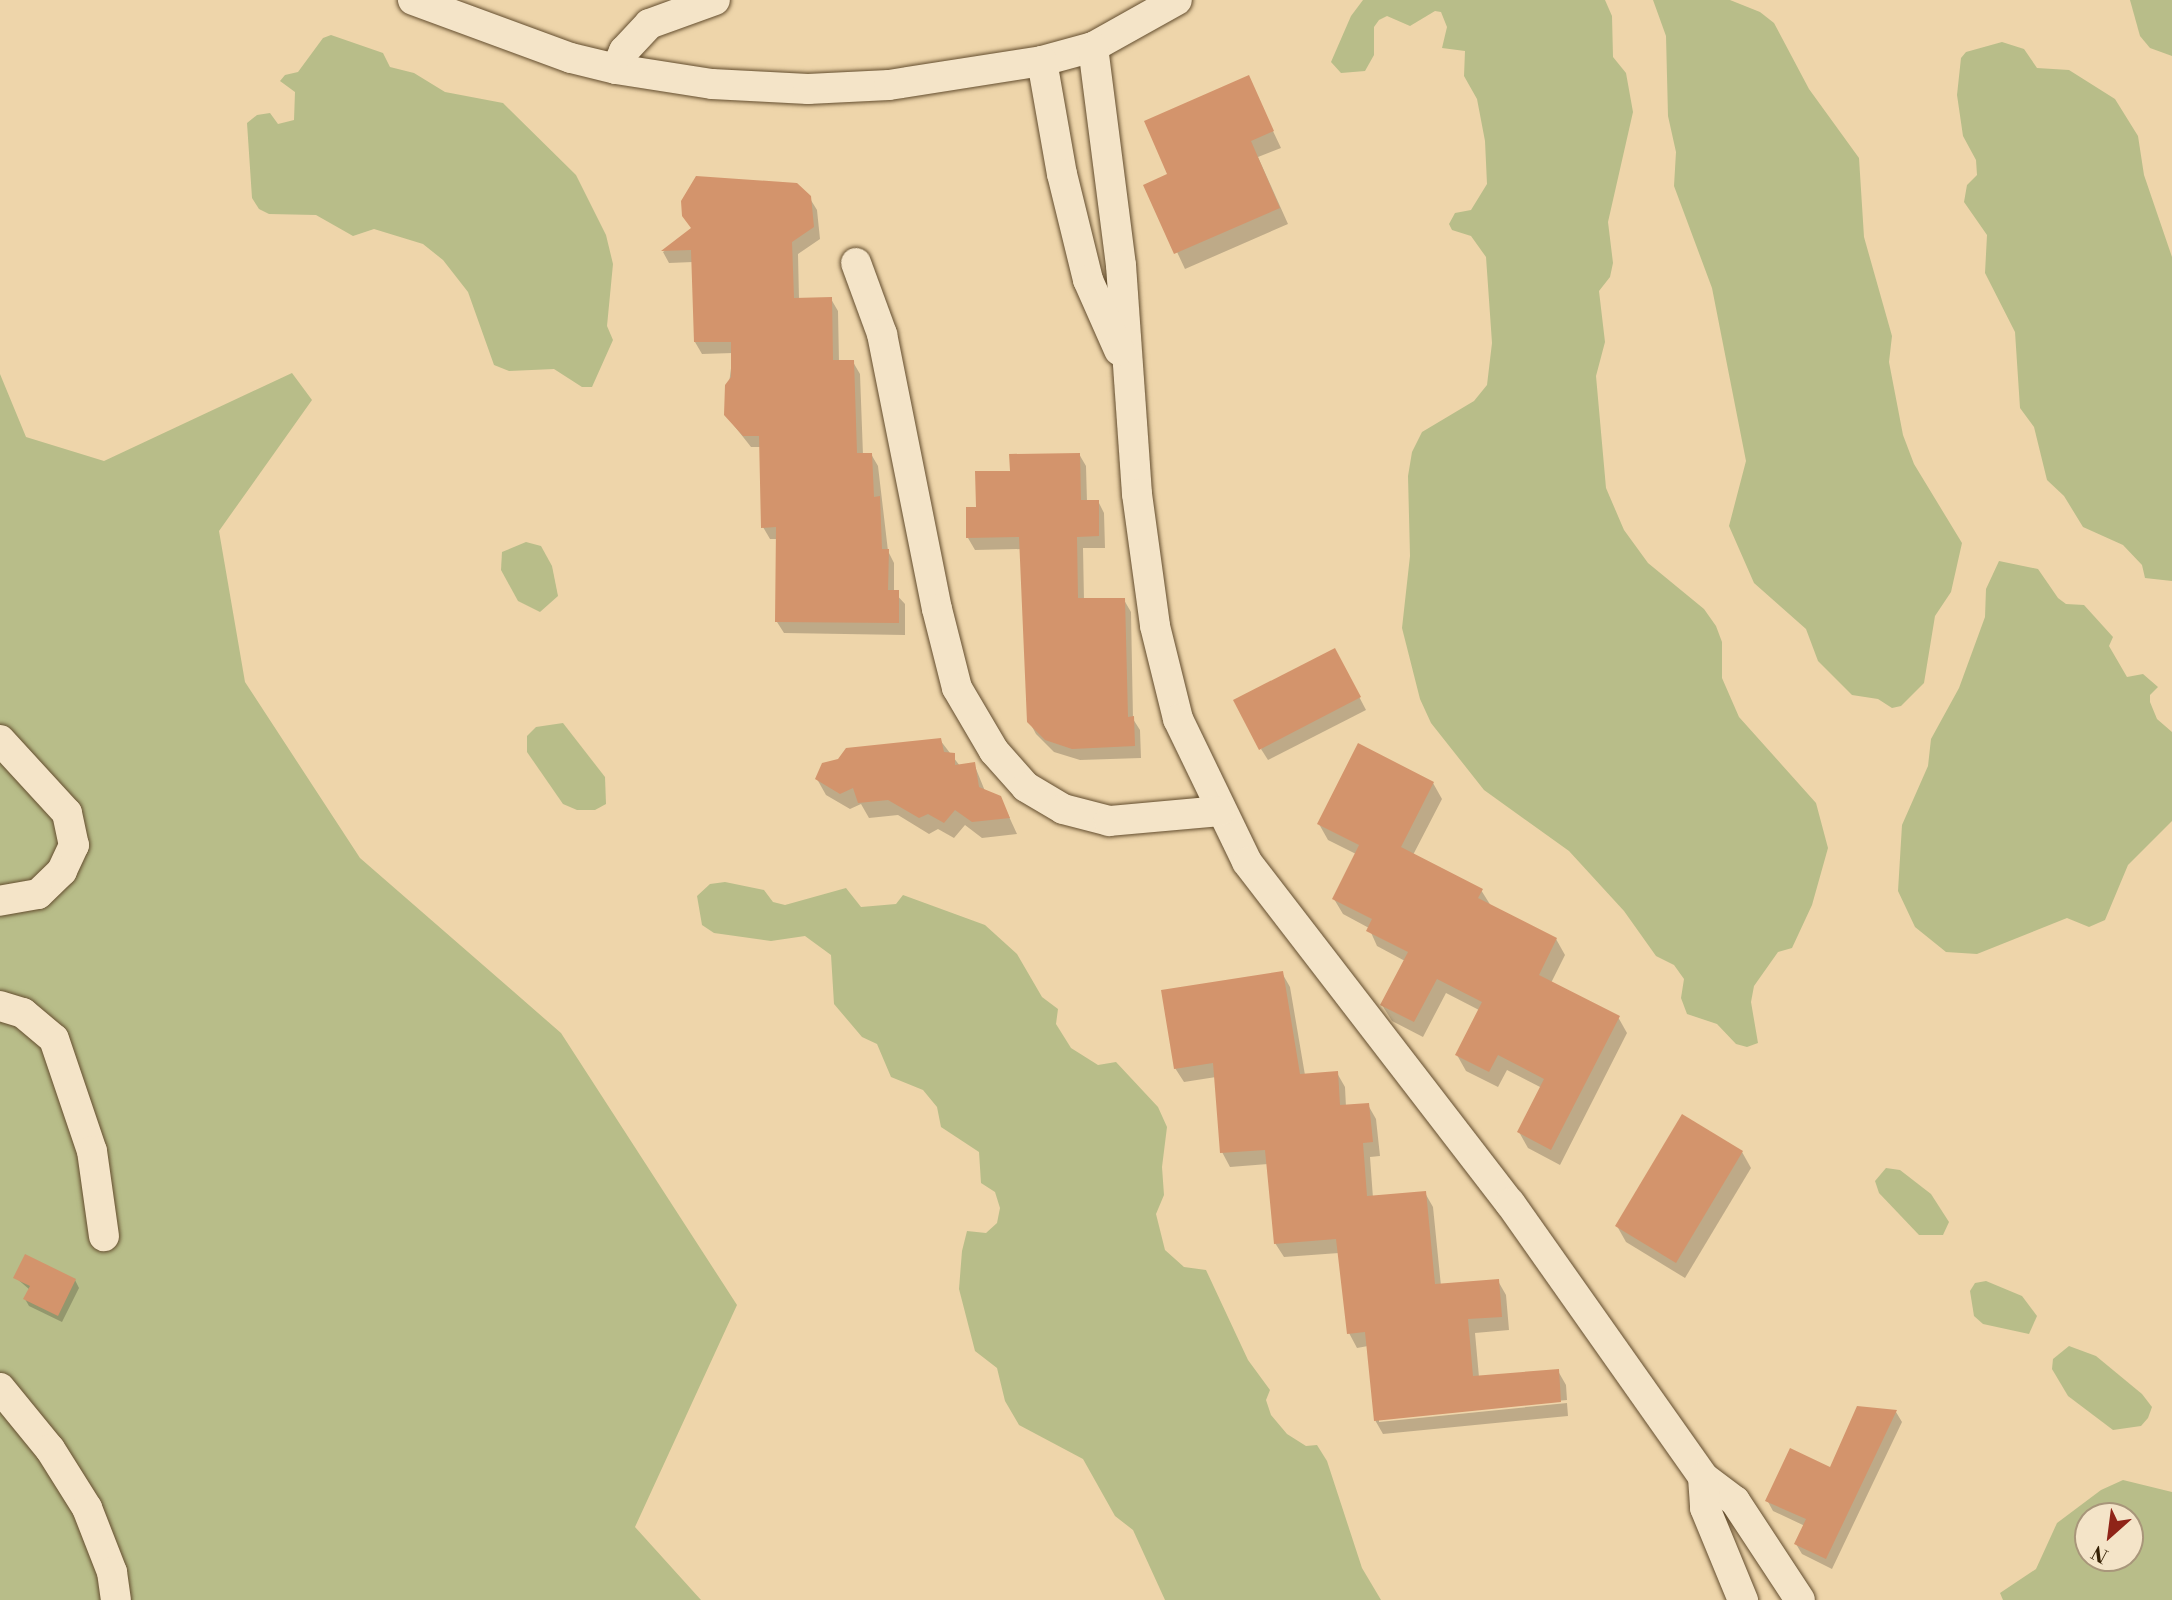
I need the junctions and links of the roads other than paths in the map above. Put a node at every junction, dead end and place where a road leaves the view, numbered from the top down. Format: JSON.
{"nodes":[{"id":1,"x":412,"y":0,"type":"edge"},
{"id":2,"x":715,"y":0,"type":"edge"},
{"id":3,"x":1177,"y":0,"type":"edge"},
{"id":4,"x":1093,"y":47,"type":"junction"},
{"id":5,"x":1042,"y":61,"type":"junction"},
{"id":6,"x":616,"y":69,"type":"junction"},
{"id":7,"x":856,"y":263,"type":"dead end"},
{"id":8,"x":1128,"y":370,"type":"junction"},
{"id":9,"x":0,"y":740,"type":"edge"},
{"id":10,"x":1220,"y":811,"type":"junction"},
{"id":11,"x":0,"y":901,"type":"edge"},
{"id":12,"x":0,"y":1006,"type":"edge"},
{"id":13,"x":104,"y":1236,"type":"dead end"},
{"id":14,"x":0,"y":1388,"type":"edge"},
{"id":15,"x":1703,"y":1477,"type":"junction"},
{"id":16,"x":116,"y":1600,"type":"edge"},
{"id":17,"x":1743,"y":1600,"type":"edge"},
{"id":18,"x":1800,"y":1600,"type":"edge"}],
"edges":[{"from":1,"to":6,"type":"street"},
{"from":2,"to":6,"type":"street"},
{"from":3,"to":4,"type":"street"},
{"from":4,"to":5,"type":"street"},
{"from":4,"to":8,"type":"street"},
{"from":5,"to":6,"type":"street"},
{"from":5,"to":8,"type":"street"},
{"from":7,"to":10,"type":"street"},
{"from":8,"to":10,"type":"street"},
{"from":9,"to":11,"type":"street"},
{"from":10,"to":15,"type":"street"},
{"from":12,"to":13,"type":"street"},
{"from":14,"to":16,"type":"street"},
{"from":15,"to":17,"type":"street"},
{"from":15,"to":18,"type":"street"}]}
